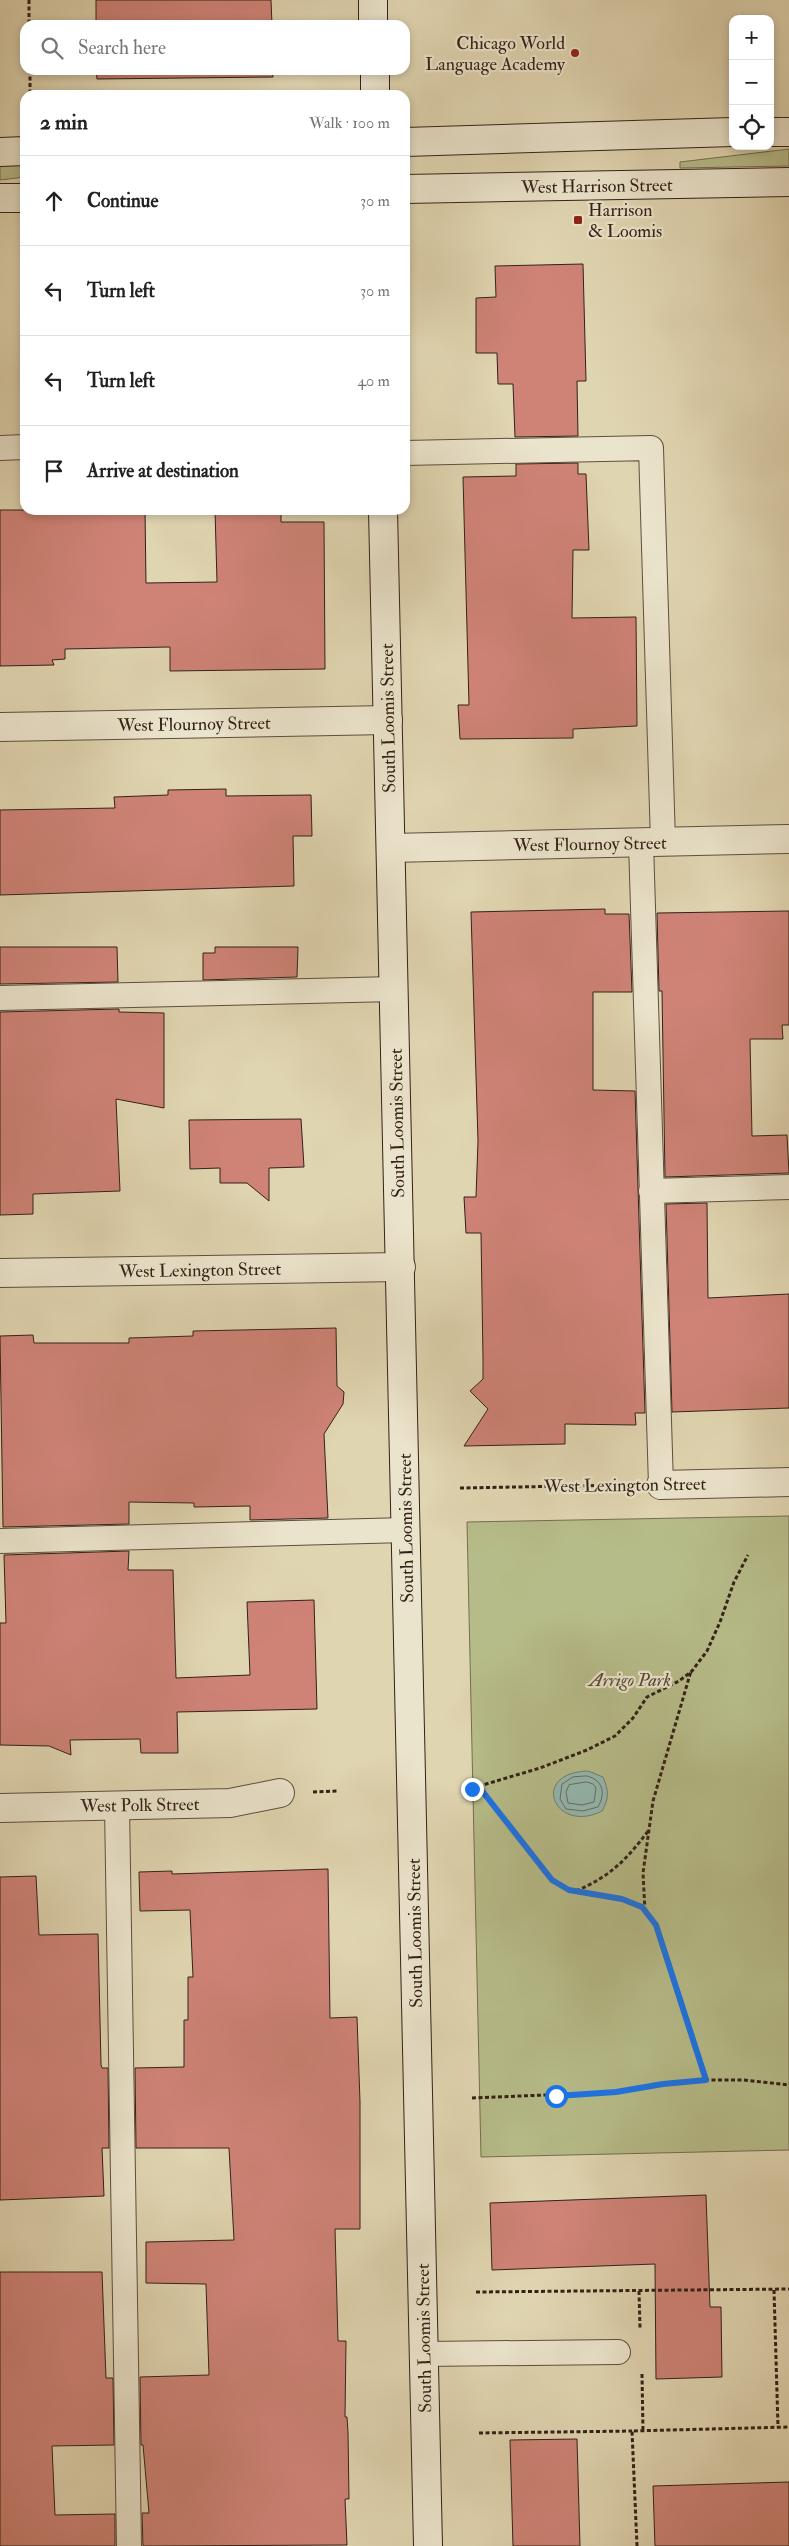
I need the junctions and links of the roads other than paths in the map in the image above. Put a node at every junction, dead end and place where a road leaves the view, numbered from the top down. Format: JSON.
{"nodes":[{"id":1,"x":373,"y":0,"type":"edge"},
{"id":2,"x":374,"y":20,"type":"edge"},
{"id":3,"x":375,"y":75,"type":"edge"},
{"id":4,"x":375,"y":90,"type":"edge"},
{"id":5,"x":729,"y":132,"type":"edge"},
{"id":6,"x":774,"y":132,"type":"edge"},
{"id":7,"x":789,"y":132,"type":"edge"},
{"id":8,"x":410,"y":142,"type":"edge"},
{"id":9,"x":20,"y":151,"type":"edge"},
{"id":10,"x":0,"y":152,"type":"edge"},
{"id":11,"x":789,"y":182,"type":"edge"},
{"id":12,"x":410,"y":189,"type":"edge"},
{"id":13,"x":0,"y":198,"type":"edge"},
{"id":14,"x":20,"y":198,"type":"edge"},
{"id":15,"x":0,"y":448,"type":"edge"},
{"id":16,"x":20,"y":448,"type":"edge"},
{"id":17,"x":410,"y":453,"type":"edge"},
{"id":18,"x":383,"y":515,"type":"edge"},
{"id":19,"x":388,"y":720,"type":"junction"},
{"id":20,"x":0,"y":727,"type":"edge"},
{"id":21,"x":789,"y":840,"type":"edge"},
{"id":22,"x":652,"y":843,"type":"junction"},
{"id":23,"x":391,"y":848,"type":"junction"},
{"id":24,"x":394,"y":989,"type":"junction"},
{"id":25,"x":0,"y":998,"type":"edge"},
{"id":26,"x":789,"y":1187,"type":"edge"},
{"id":27,"x":651,"y":1191,"type":"junction"},
{"id":28,"x":401,"y":1267,"type":"junction"},
{"id":29,"x":0,"y":1273,"type":"edge"},
{"id":30,"x":789,"y":1482,"type":"edge"},
{"id":31,"x":661,"y":1485,"type":"joint"},
{"id":32,"x":406,"y":1530,"type":"junction"},
{"id":33,"x":0,"y":1540,"type":"edge"},
{"id":34,"x":280,"y":1793,"type":"dead end"},
{"id":35,"x":117,"y":1806,"type":"junction"},
{"id":36,"x":0,"y":1808,"type":"edge"},
{"id":37,"x":618,"y":2352,"type":"dead end"},
{"id":38,"x":424,"y":2354,"type":"junction"},
{"id":39,"x":130,"y":2546,"type":"edge"},
{"id":40,"x":428,"y":2546,"type":"edge"}],
"edges":[{"from":1,"to":2,"type":"street"},
{"from":3,"to":4,"type":"street"},
{"from":5,"to":8,"type":"street"},
{"from":6,"to":7,"type":"street"},
{"from":9,"to":10,"type":"street"},
{"from":11,"to":12,"type":"street","name":"West Harrison Street"},
{"from":13,"to":14,"type":"street"},
{"from":15,"to":16,"type":"lane"},
{"from":17,"to":22,"type":"lane"},
{"from":18,"to":19,"type":"street","name":"South Loomis Street"},
{"from":19,"to":20,"type":"street","name":"West Flournoy Street"},
{"from":19,"to":23,"type":"street","name":"South Loomis Street"},
{"from":21,"to":22,"type":"street","name":"West Flournoy Street"},
{"from":22,"to":23,"type":"street","name":"West Flournoy Street"},
{"from":22,"to":27,"type":"lane"},
{"from":23,"to":24,"type":"street","name":"South Loomis Street"},
{"from":24,"to":25,"type":"lane"},
{"from":24,"to":28,"type":"street","name":"South Loomis Street"},
{"from":26,"to":27,"type":"lane"},
{"from":27,"to":31,"type":"lane"},
{"from":28,"to":29,"type":"street","name":"West Lexington Street"},
{"from":28,"to":32,"type":"street","name":"South Loomis Street"},
{"from":30,"to":31,"type":"street","name":"West Lexington Street"},
{"from":32,"to":33,"type":"lane"},
{"from":32,"to":38,"type":"street","name":"South Loomis Street"},
{"from":34,"to":35,"type":"street","name":"West Polk Street"},
{"from":35,"to":36,"type":"street","name":"West Polk Street"},
{"from":35,"to":39,"type":"lane"},
{"from":37,"to":38,"type":"lane"},
{"from":38,"to":40,"type":"street","name":"South Loomis Street"}]}
